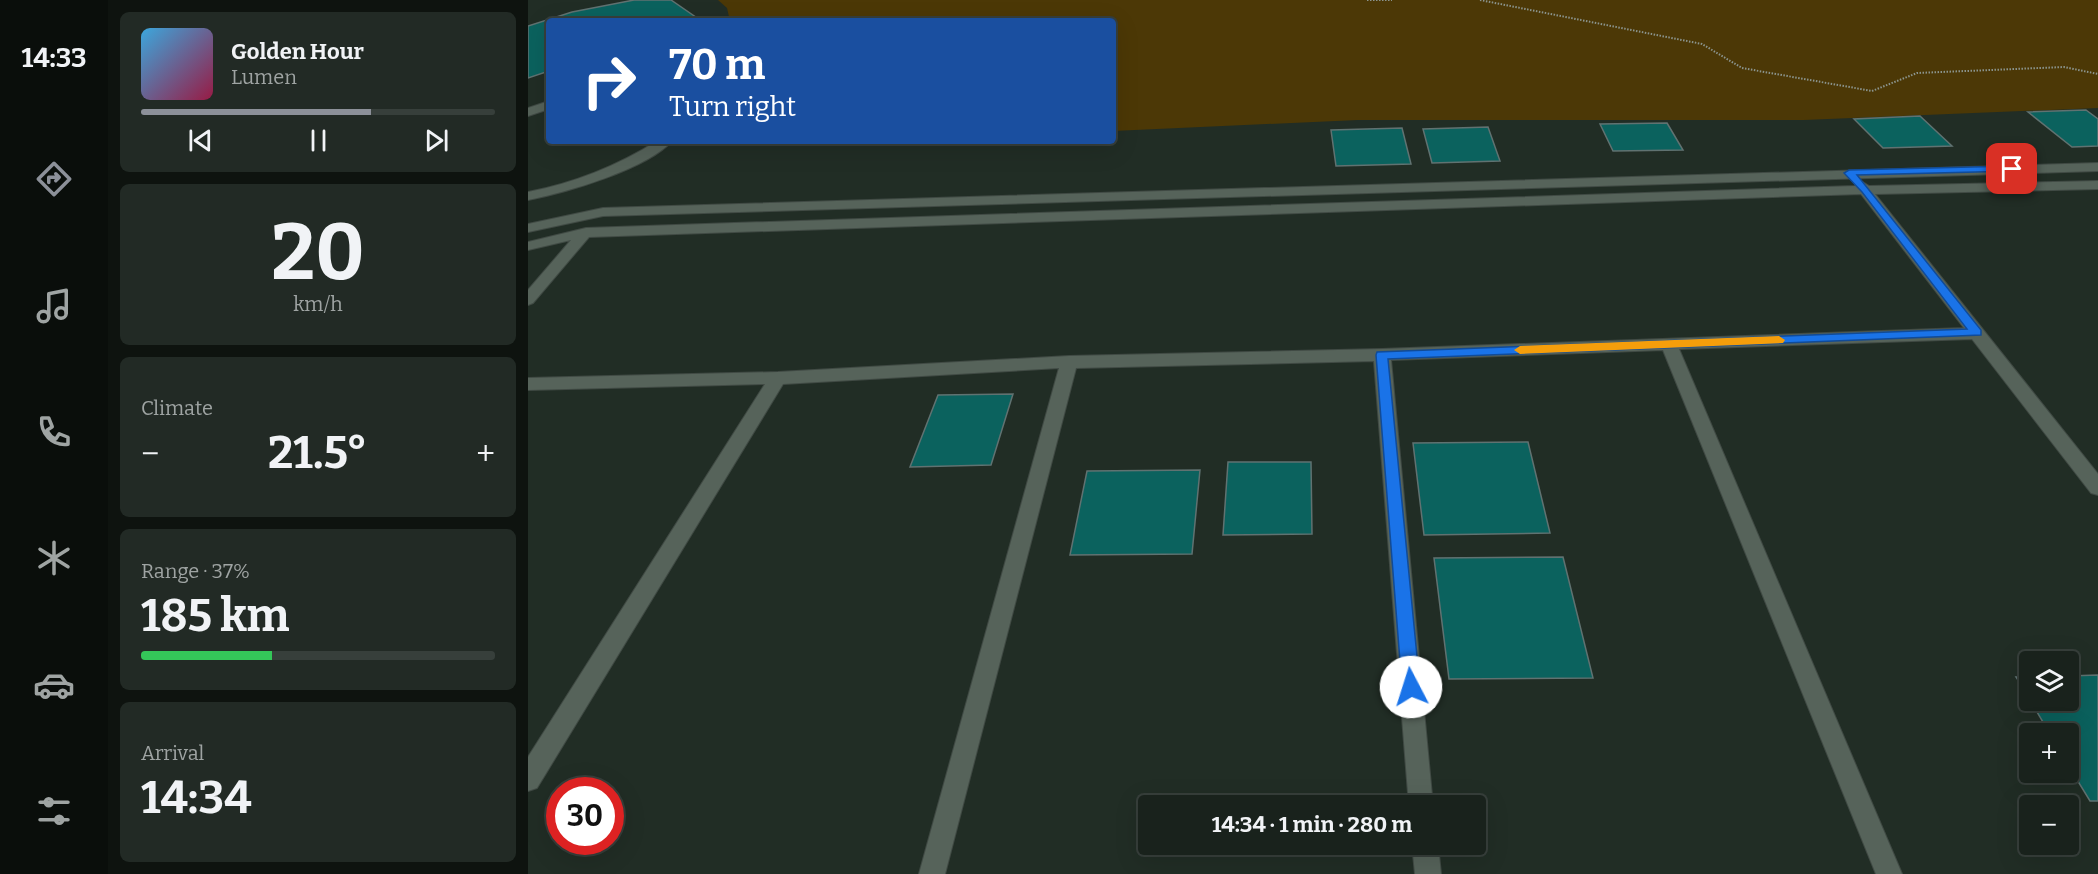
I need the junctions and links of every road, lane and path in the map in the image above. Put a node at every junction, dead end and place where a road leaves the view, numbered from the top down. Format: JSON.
{"nodes":[{"id":1,"x":1367,"y":0,"type":"edge"},
{"id":2,"x":1392,"y":0,"type":"edge"},
{"id":3,"x":1480,"y":0,"type":"edge"},
{"id":4,"x":2098,"y":74,"type":"edge"},
{"id":5,"x":546,"y":106,"type":"edge"},
{"id":6,"x":528,"y":112,"type":"edge"},
{"id":7,"x":662,"y":144,"type":"edge"},
{"id":8,"x":2098,"y":167,"type":"edge"},
{"id":9,"x":1849,"y":173,"type":"junction"},
{"id":10,"x":2098,"y":185,"type":"edge"},
{"id":11,"x":1866,"y":190,"type":"junction"},
{"id":12,"x":528,"y":196,"type":"edge"},
{"id":13,"x":603,"y":212,"type":"junction"},
{"id":14,"x":528,"y":228,"type":"edge"},
{"id":15,"x":585,"y":233,"type":"junction"},
{"id":16,"x":528,"y":246,"type":"edge"},
{"id":17,"x":528,"y":300,"type":"edge"},
{"id":18,"x":1977,"y":333,"type":"junction"},
{"id":19,"x":1669,"y":344,"type":"junction"},
{"id":20,"x":1382,"y":355,"type":"junction"},
{"id":21,"x":1069,"y":362,"type":"junction"},
{"id":22,"x":778,"y":378,"type":"junction"},
{"id":23,"x":528,"y":384,"type":"edge"},
{"id":24,"x":2098,"y":488,"type":"edge"},
{"id":25,"x":528,"y":779,"type":"edge"},
{"id":26,"x":1421,"y":795,"type":"edge"},
{"id":27,"x":1426,"y":855,"type":"edge"},
{"id":28,"x":932,"y":874,"type":"edge"},
{"id":29,"x":1428,"y":874,"type":"edge"},
{"id":30,"x":1889,"y":874,"type":"edge"}],
"edges":[{"from":1,"to":2,"type":"path"},
{"from":3,"to":4,"type":"path"},
{"from":5,"to":6,"type":"street"},
{"from":7,"to":12,"type":"street"},
{"from":8,"to":9,"type":"street"},
{"from":9,"to":11,"type":"street"},
{"from":9,"to":13,"type":"street"},
{"from":10,"to":11,"type":"street"},
{"from":11,"to":15,"type":"street"},
{"from":11,"to":18,"type":"street"},
{"from":13,"to":14,"type":"street"},
{"from":13,"to":15,"type":"street"},
{"from":15,"to":16,"type":"street"},
{"from":15,"to":17,"type":"street"},
{"from":18,"to":19,"type":"street"},
{"from":18,"to":24,"type":"street"},
{"from":19,"to":20,"type":"street"},
{"from":19,"to":30,"type":"street"},
{"from":20,"to":21,"type":"street"},
{"from":20,"to":26,"type":"street"},
{"from":21,"to":22,"type":"street"},
{"from":21,"to":28,"type":"street"},
{"from":22,"to":23,"type":"street"},
{"from":22,"to":25,"type":"street"},
{"from":27,"to":29,"type":"street"}]}
